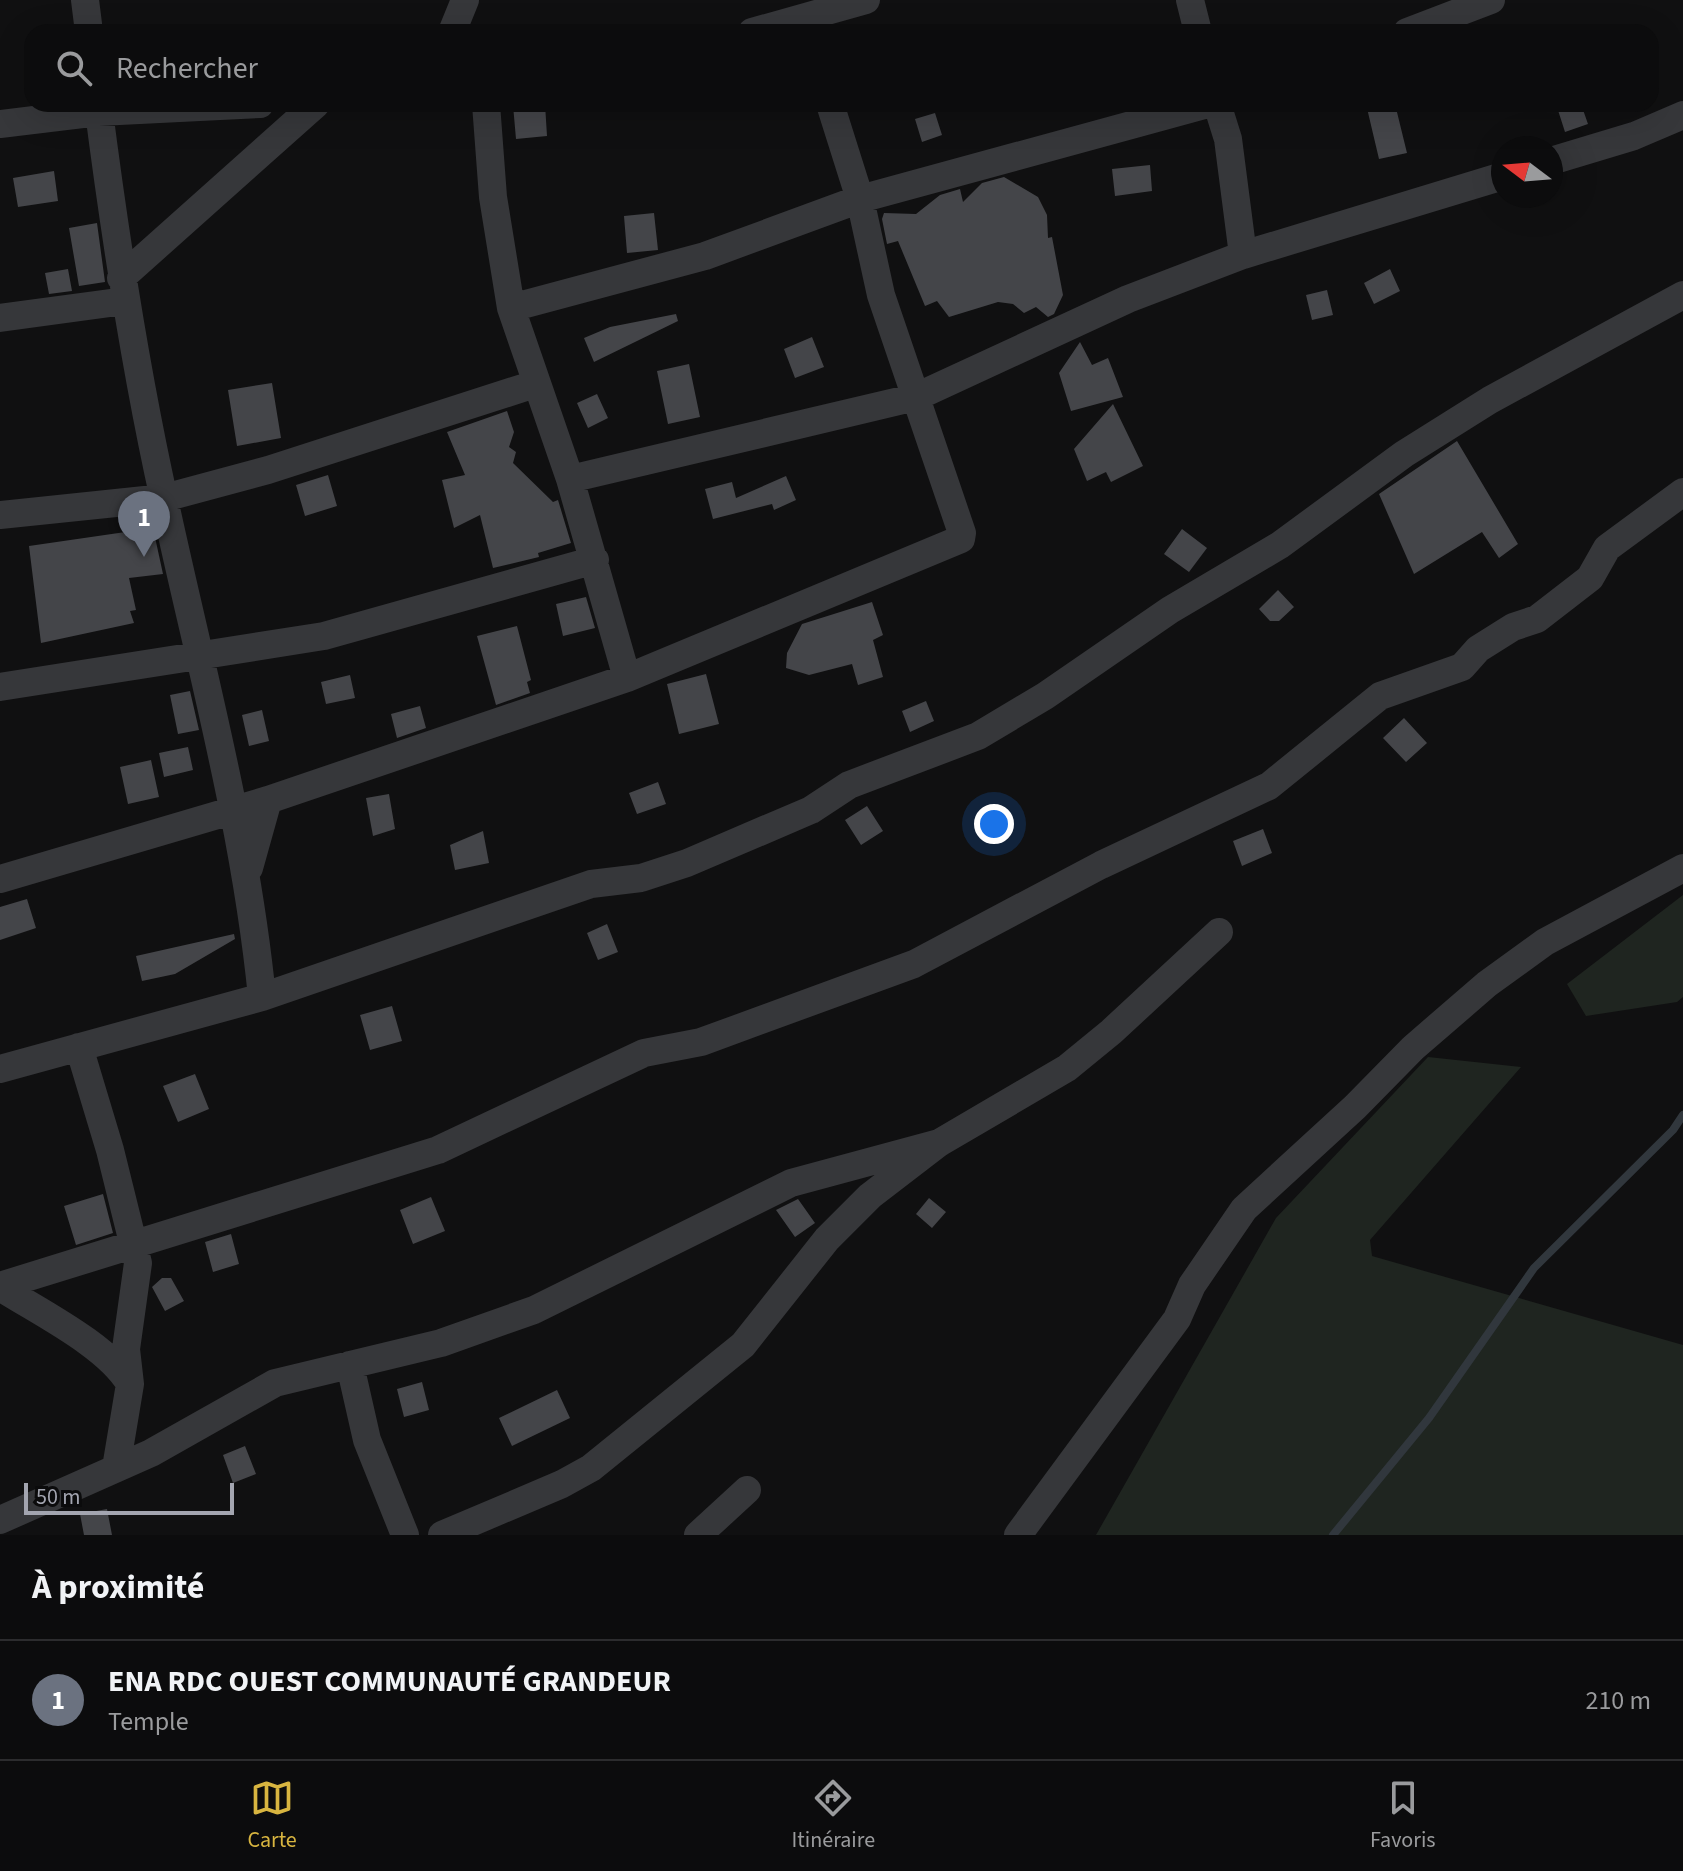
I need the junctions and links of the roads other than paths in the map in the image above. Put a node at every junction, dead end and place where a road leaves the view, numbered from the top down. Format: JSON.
{"nodes":[{"id":1,"x":85,"y":0,"type":"edge"},
{"id":2,"x":465,"y":0,"type":"edge"},
{"id":3,"x":866,"y":0,"type":"edge"},
{"id":4,"x":1190,"y":0,"type":"edge"},
{"id":5,"x":1491,"y":0,"type":"edge"},
{"id":6,"x":802,"y":16,"type":"edge"},
{"id":7,"x":88,"y":24,"type":"edge"},
{"id":8,"x":455,"y":24,"type":"edge"},
{"id":9,"x":777,"y":24,"type":"edge"},
{"id":10,"x":1196,"y":24,"type":"edge"},
{"id":11,"x":1428,"y":24,"type":"edge"},
{"id":12,"x":74,"y":112,"type":"edge"},
{"id":13,"x":100,"y":112,"type":"edge"},
{"id":14,"x":308,"y":112,"type":"edge"},
{"id":15,"x":487,"y":112,"type":"edge"},
{"id":16,"x":833,"y":112,"type":"edge"},
{"id":17,"x":1179,"y":112,"type":"edge"},
{"id":18,"x":1220,"y":112,"type":"edge"},
{"id":19,"x":1683,"y":115,"type":"edge"},
{"id":20,"x":0,"y":124,"type":"edge"},
{"id":21,"x":1563,"y":157,"type":"edge"},
{"id":22,"x":1491,"y":180,"type":"edge"},
{"id":23,"x":860,"y":199,"type":"junction"},
{"id":24,"x":1243,"y":255,"type":"junction"},
{"id":25,"x":123,"y":290,"type":"junction"},
{"id":26,"x":1683,"y":295,"type":"edge"},
{"id":27,"x":511,"y":308,"type":"junction"},
{"id":28,"x":0,"y":318,"type":"edge"},
{"id":29,"x":535,"y":384,"type":"junction"},
{"id":30,"x":916,"y":397,"type":"junction"},
{"id":31,"x":570,"y":479,"type":"junction"},
{"id":32,"x":1683,"y":492,"type":"edge"},
{"id":33,"x":164,"y":498,"type":"junction"},
{"id":34,"x":0,"y":515,"type":"edge"},
{"id":35,"x":595,"y":560,"type":"junction"},
{"id":36,"x":200,"y":659,"type":"junction"},
{"id":37,"x":627,"y":678,"type":"junction"},
{"id":38,"x":0,"y":687,"type":"edge"},
{"id":39,"x":268,"y":800,"type":"junction"},
{"id":40,"x":235,"y":808,"type":"junction"},
{"id":41,"x":1683,"y":868,"type":"edge"},
{"id":42,"x":248,"y":873,"type":"junction"},
{"id":43,"x":0,"y":879,"type":"edge"},
{"id":44,"x":1219,"y":932,"type":"dead end"},
{"id":45,"x":262,"y":997,"type":"junction"},
{"id":46,"x":79,"y":1047,"type":"junction"},
{"id":47,"x":0,"y":1069,"type":"edge"},
{"id":48,"x":939,"y":1143,"type":"junction"},
{"id":49,"x":133,"y":1242,"type":"junction"},
{"id":50,"x":0,"y":1286,"type":"edge"},
{"id":51,"x":350,"y":1365,"type":"junction"},
{"id":52,"x":130,"y":1384,"type":"junction"},
{"id":53,"x":116,"y":1468,"type":"junction"},
{"id":54,"x":747,"y":1490,"type":"dead end"},
{"id":55,"x":0,"y":1520,"type":"edge"},
{"id":56,"x":405,"y":1535,"type":"edge"},
{"id":57,"x":442,"y":1535,"type":"edge"},
{"id":58,"x":698,"y":1535,"type":"edge"},
{"id":59,"x":1018,"y":1535,"type":"edge"}],
"edges":[{"from":1,"to":7,"type":"street"},
{"from":2,"to":8,"type":"street"},
{"from":3,"to":6,"type":"street"},
{"from":4,"to":10,"type":"street"},
{"from":5,"to":11,"type":"street"},
{"from":6,"to":9,"type":"street"},
{"from":12,"to":20,"type":"street"},
{"from":13,"to":25,"type":"street"},
{"from":14,"to":25,"type":"street"},
{"from":15,"to":27,"type":"street"},
{"from":16,"to":23,"type":"street"},
{"from":17,"to":23,"type":"street"},
{"from":18,"to":24,"type":"street"},
{"from":19,"to":21,"type":"street"},
{"from":22,"to":24,"type":"street"},
{"from":23,"to":27,"type":"street"},
{"from":23,"to":30,"type":"street"},
{"from":24,"to":30,"type":"street"},
{"from":25,"to":28,"type":"street"},
{"from":25,"to":33,"type":"street"},
{"from":26,"to":45,"type":"street"},
{"from":27,"to":29,"type":"street"},
{"from":29,"to":31,"type":"street"},
{"from":29,"to":33,"type":"street"},
{"from":30,"to":31,"type":"street"},
{"from":30,"to":37,"type":"street"},
{"from":31,"to":35,"type":"street"},
{"from":32,"to":49,"type":"street"},
{"from":33,"to":34,"type":"street"},
{"from":33,"to":36,"type":"street"},
{"from":35,"to":36,"type":"street"},
{"from":35,"to":37,"type":"street"},
{"from":36,"to":38,"type":"street"},
{"from":36,"to":40,"type":"street"},
{"from":37,"to":39,"type":"street"},
{"from":39,"to":40,"type":"street"},
{"from":39,"to":42,"type":"street"},
{"from":40,"to":42,"type":"street"},
{"from":40,"to":43,"type":"street"},
{"from":41,"to":59,"type":"street"},
{"from":42,"to":45,"type":"street"},
{"from":44,"to":48,"type":"street"},
{"from":45,"to":46,"type":"street"},
{"from":46,"to":47,"type":"street"},
{"from":46,"to":49,"type":"street"},
{"from":48,"to":51,"type":"street"},
{"from":48,"to":57,"type":"street"},
{"from":49,"to":50,"type":"street"},
{"from":49,"to":52,"type":"street"},
{"from":50,"to":52,"type":"street"},
{"from":51,"to":53,"type":"street"},
{"from":51,"to":56,"type":"street"},
{"from":52,"to":53,"type":"street"},
{"from":53,"to":55,"type":"street"},
{"from":54,"to":58,"type":"street"}]}
